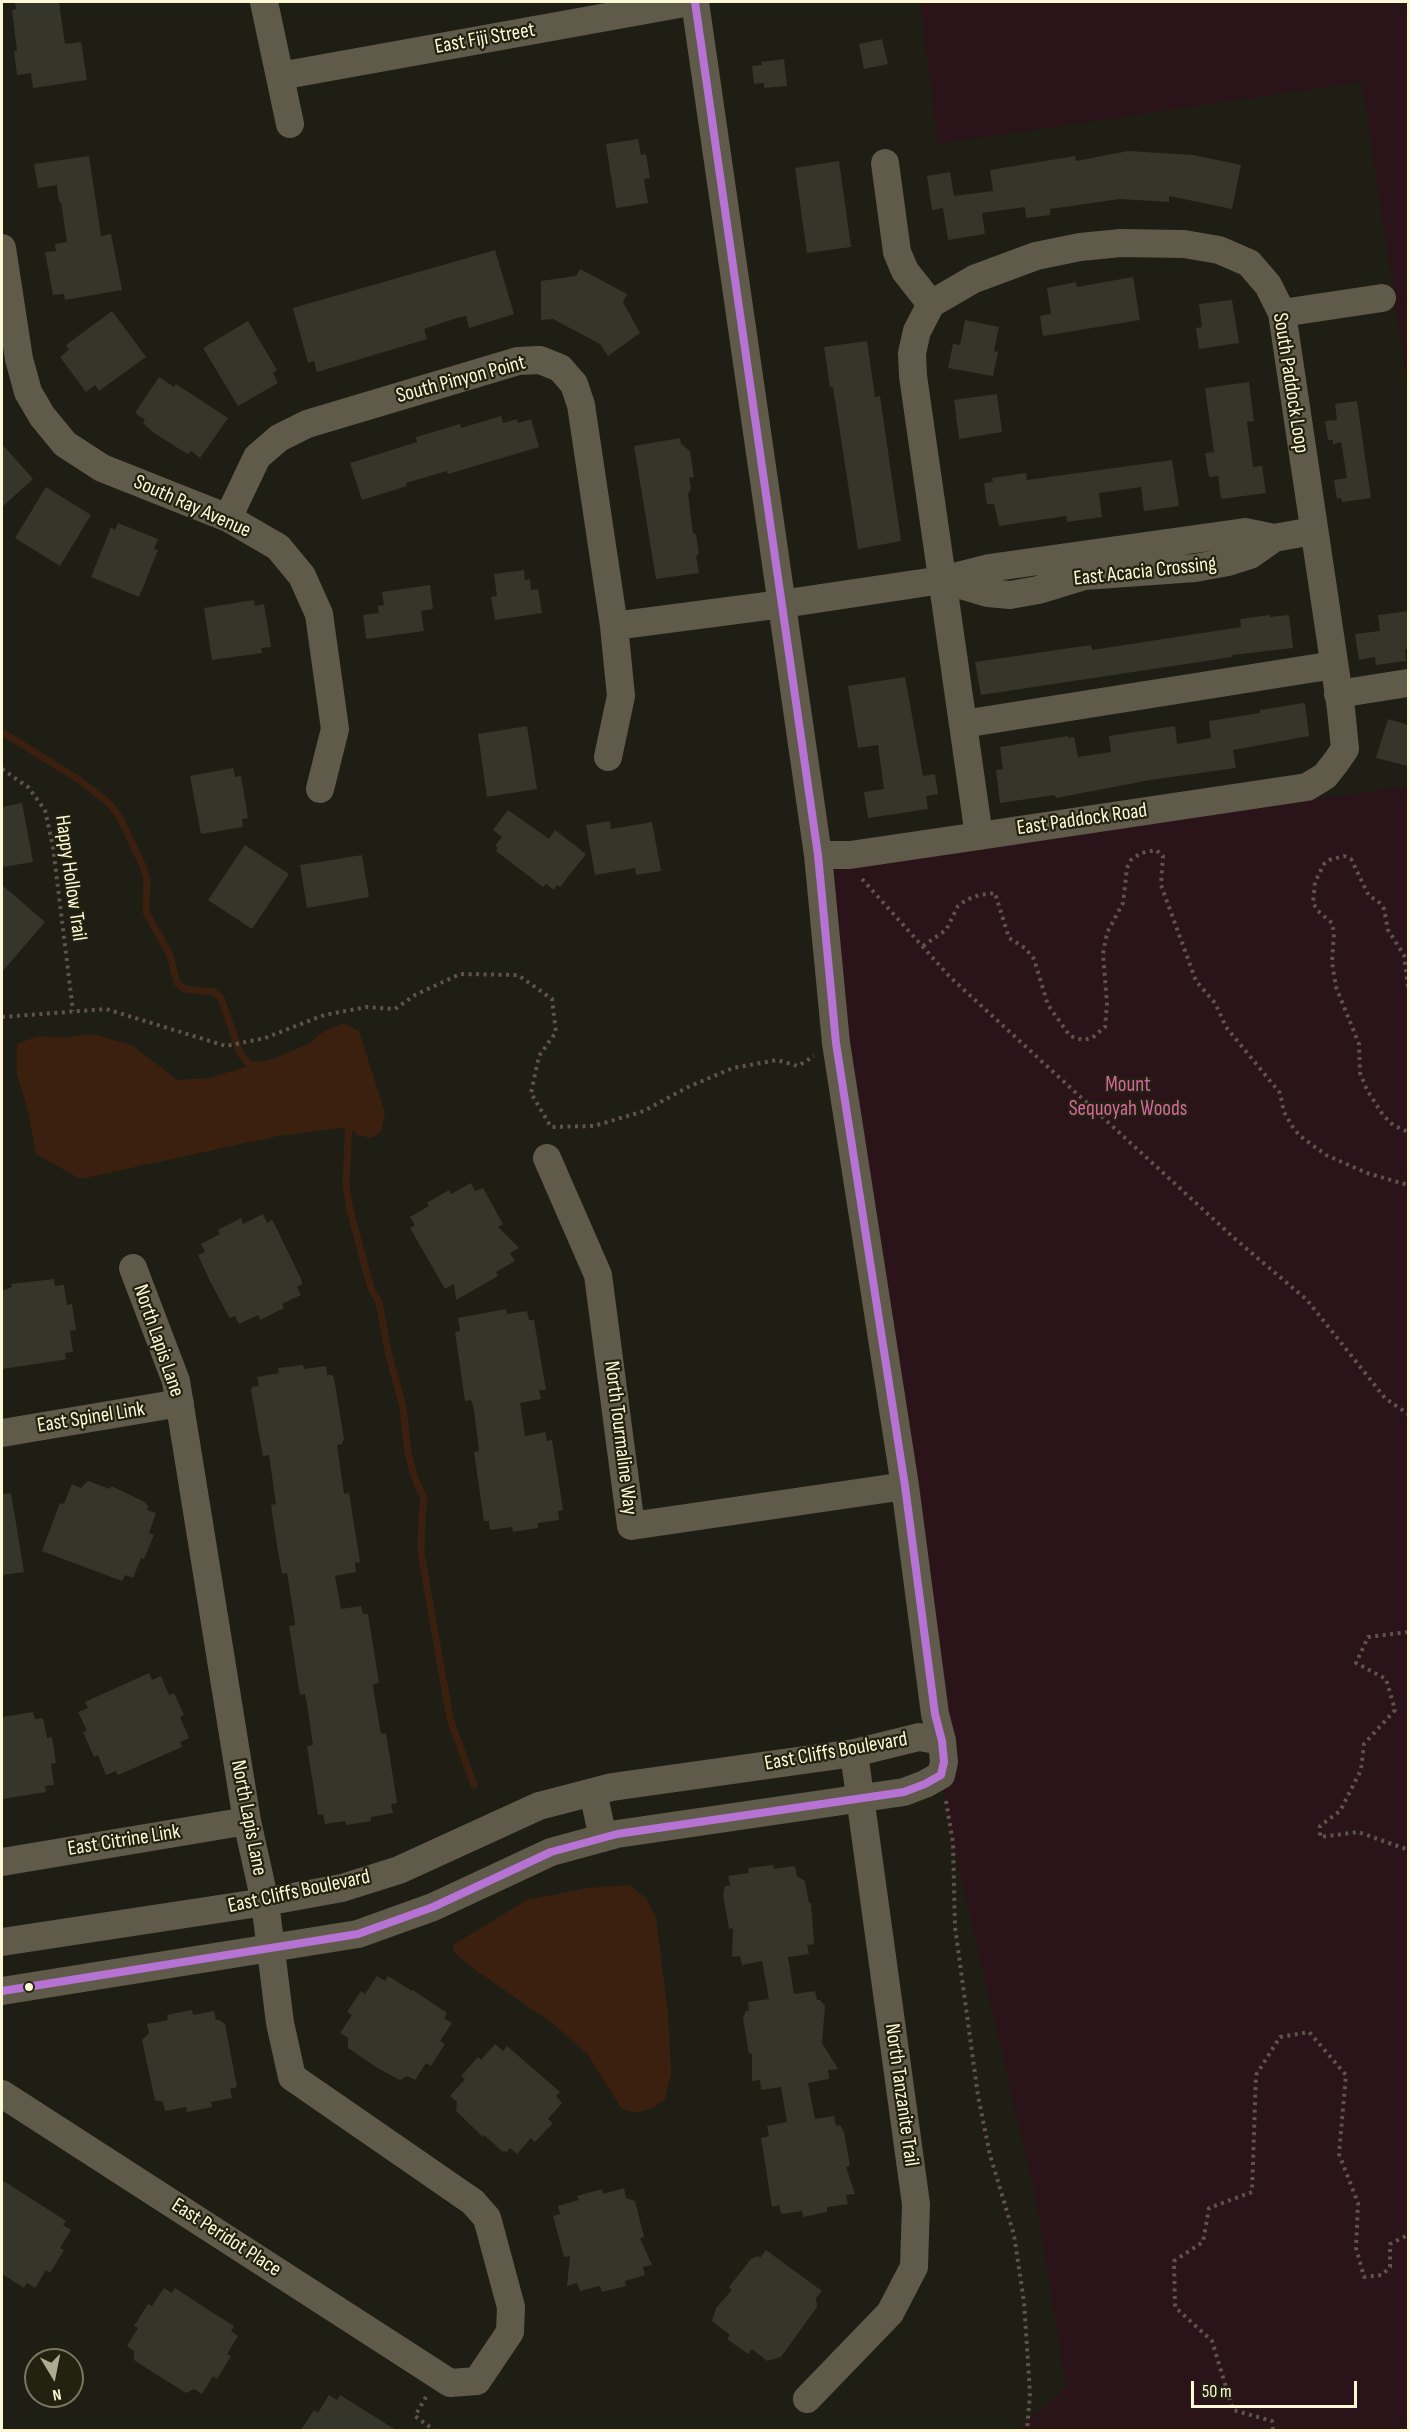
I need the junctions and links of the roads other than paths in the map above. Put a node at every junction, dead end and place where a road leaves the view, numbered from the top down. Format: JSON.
{"nodes":[{"id":1,"x":264,"y":2,"type":"edge"},
{"id":2,"x":690,"y":2,"type":"edge"},
{"id":3,"x":695,"y":2,"type":"edge"},
{"id":4,"x":280,"y":76,"type":"junction"},
{"id":5,"x":290,"y":124,"type":"dead end"},
{"id":6,"x":885,"y":163,"type":"dead end"},
{"id":7,"x":2,"y":248,"type":"edge"},
{"id":8,"x":1382,"y":298,"type":"dead end"},
{"id":9,"x":931,"y":304,"type":"junction"},
{"id":10,"x":1282,"y":313,"type":"junction"},
{"id":11,"x":228,"y":518,"type":"junction"},
{"id":12,"x":1313,"y":531,"type":"junction"},
{"id":13,"x":942,"y":580,"type":"junction"},
{"id":14,"x":782,"y":603,"type":"junction"},
{"id":15,"x":614,"y":626,"type":"junction"},
{"id":16,"x":1334,"y":665,"type":"junction"},
{"id":17,"x":1408,"y":683,"type":"edge"},
{"id":18,"x":1338,"y":694,"type":"junction"},
{"id":19,"x":963,"y":724,"type":"junction"},
{"id":20,"x":608,"y":757,"type":"dead end"},
{"id":21,"x":1336,"y":762,"type":"joint"},
{"id":22,"x":320,"y":789,"type":"dead end"},
{"id":23,"x":979,"y":836,"type":"junction"},
{"id":24,"x":818,"y":855,"type":"junction"},
{"id":25,"x":547,"y":1158,"type":"dead end"},
{"id":26,"x":133,"y":1268,"type":"dead end"},
{"id":27,"x":180,"y":1403,"type":"junction"},
{"id":28,"x":2,"y":1433,"type":"edge"},
{"id":29,"x":904,"y":1486,"type":"junction"},
{"id":30,"x":942,"y":1741,"type":"junction"},
{"id":31,"x":854,"y":1753,"type":"junction"},
{"id":32,"x":593,"y":1792,"type":"junction"},
{"id":33,"x":861,"y":1799,"type":"junction"},
{"id":34,"x":247,"y":1821,"type":"junction"},
{"id":35,"x":603,"y":1838,"type":"junction"},
{"id":36,"x":2,"y":1862,"type":"edge"},
{"id":37,"x":265,"y":1902,"type":"junction"},
{"id":38,"x":2,"y":1942,"type":"edge"},
{"id":39,"x":272,"y":1949,"type":"junction"},
{"id":40,"x":2,"y":1991,"type":"edge"},
{"id":41,"x":2,"y":2094,"type":"edge"},
{"id":42,"x":444,"y":2379,"type":"joint"},
{"id":43,"x":807,"y":2399,"type":"dead end"}],
"edges":[{"from":1,"to":4,"type":"street"},
{"from":2,"to":4,"type":"street","name":"East Fiji Street"},
{"from":3,"to":14,"type":"street"},
{"from":4,"to":5,"type":"street"},
{"from":6,"to":9,"type":"street"},
{"from":7,"to":11,"type":"street","name":"South Ray Avenue"},
{"from":8,"to":10,"type":"street"},
{"from":9,"to":10,"type":"street","name":"South Paddock Loop"},
{"from":9,"to":13,"type":"street"},
{"from":10,"to":12,"type":"street","name":"South Paddock Loop"},
{"from":11,"to":15,"type":"street","name":"South Pinyon Point"},
{"from":11,"to":22,"type":"street","name":"South Ray Avenue"},
{"from":12,"to":13,"type":"street","name":"East Acacia Crossing"},
{"from":12,"to":16,"type":"street","name":"South Paddock Loop"},
{"from":13,"to":14,"type":"street","name":"East Acacia Crossing"},
{"from":13,"to":19,"type":"street"},
{"from":14,"to":15,"type":"street","name":"East Acacia Crossing"},
{"from":14,"to":24,"type":"street"},
{"from":15,"to":20,"type":"street","name":"South Pinyon Point"},
{"from":16,"to":18,"type":"street","name":"South Paddock Loop"},
{"from":16,"to":19,"type":"street"},
{"from":17,"to":18,"type":"street"},
{"from":18,"to":21,"type":"street","name":"South Paddock Loop"},
{"from":19,"to":23,"type":"street"},
{"from":21,"to":23,"type":"street","name":"East Paddock Road"},
{"from":23,"to":24,"type":"street","name":"East Paddock Road"},
{"from":24,"to":29,"type":"street"},
{"from":25,"to":29,"type":"street","name":"North Tourmaline Way"},
{"from":26,"to":27,"type":"street","name":"North Lapis Lane"},
{"from":27,"to":28,"type":"street","name":"East Spinel Link"},
{"from":27,"to":34,"type":"street","name":"North Lapis Lane"},
{"from":29,"to":30,"type":"street"},
{"from":30,"to":31,"type":"street","name":"East Cliffs Boulevard"},
{"from":30,"to":33,"type":"street"},
{"from":31,"to":32,"type":"street","name":"East Cliffs Boulevard"},
{"from":31,"to":33,"type":"street","name":"North Tanzanite Trail"},
{"from":32,"to":35,"type":"street"},
{"from":32,"to":37,"type":"street","name":"East Cliffs Boulevard"},
{"from":33,"to":35,"type":"street"},
{"from":33,"to":43,"type":"street","name":"North Tanzanite Trail"},
{"from":34,"to":36,"type":"street","name":"East Citrine Link"},
{"from":34,"to":37,"type":"street","name":"North Lapis Lane"},
{"from":35,"to":39,"type":"street"},
{"from":37,"to":38,"type":"street","name":"East Cliffs Boulevard"},
{"from":37,"to":39,"type":"street","name":"North Lapis Lane"},
{"from":39,"to":40,"type":"street"},
{"from":39,"to":42,"type":"street","name":"North Lapis Lane"},
{"from":41,"to":42,"type":"street","name":"East Peridot Place"}]}
